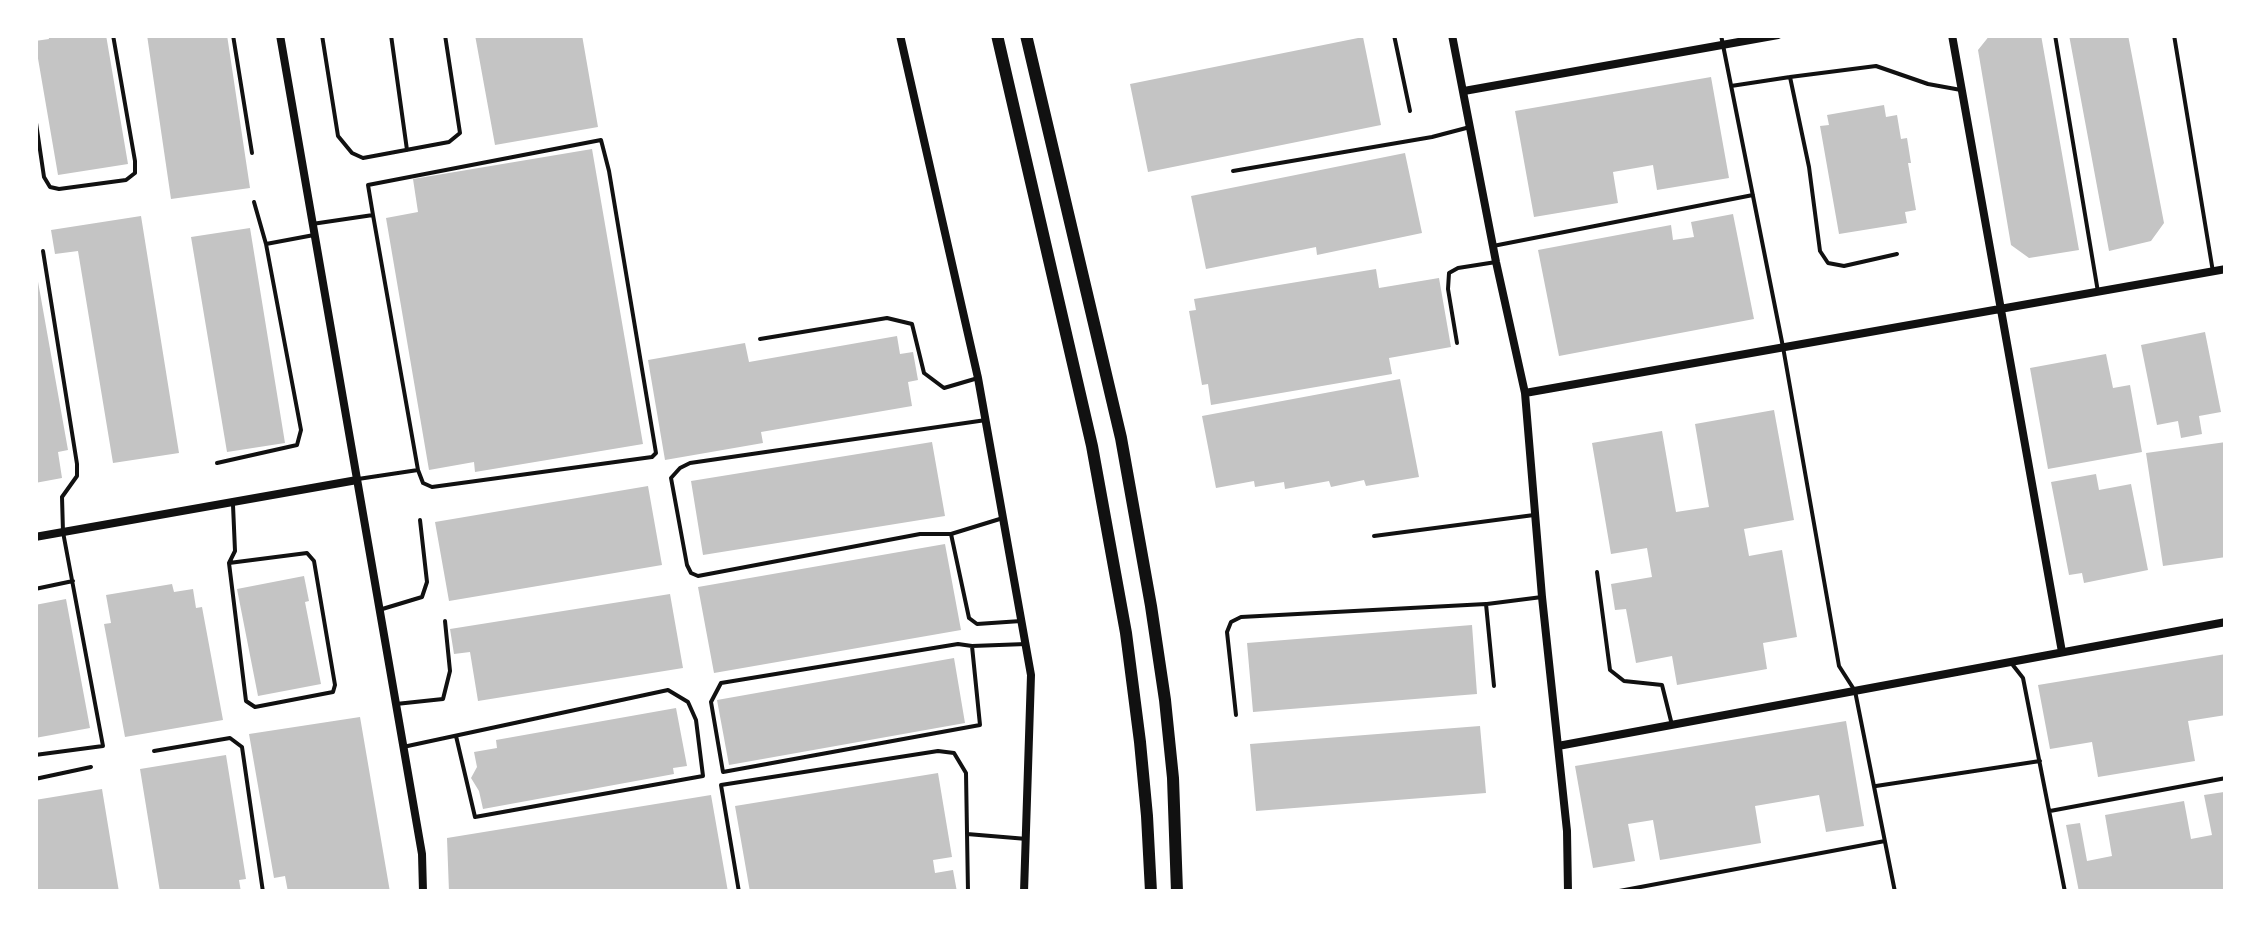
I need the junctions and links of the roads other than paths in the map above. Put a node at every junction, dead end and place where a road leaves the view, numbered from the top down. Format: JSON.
{"nodes":[{"id":1,"x":113,"y":35,"type":"edge"},
{"id":2,"x":234,"y":35,"type":"edge"},
{"id":3,"x":280,"y":35,"type":"edge"},
{"id":4,"x":322,"y":35,"type":"edge"},
{"id":5,"x":392,"y":35,"type":"edge"},
{"id":6,"x":445,"y":35,"type":"edge"},
{"id":7,"x":900,"y":35,"type":"edge"},
{"id":8,"x":996,"y":35,"type":"edge"},
{"id":9,"x":1026,"y":35,"type":"edge"},
{"id":10,"x":1394,"y":35,"type":"edge"},
{"id":11,"x":1452,"y":35,"type":"edge"},
{"id":12,"x":1778,"y":35,"type":"edge"},
{"id":13,"x":1952,"y":35,"type":"edge"},
{"id":14,"x":2055,"y":35,"type":"edge"},
{"id":15,"x":2174,"y":35,"type":"edge"},
{"id":16,"x":1722,"y":40,"type":"edge"},
{"id":17,"x":1790,"y":78,"type":"junction"},
{"id":18,"x":1731,"y":86,"type":"junction"},
{"id":19,"x":1962,"y":90,"type":"junction"},
{"id":20,"x":1464,"y":91,"type":"junction"},
{"id":21,"x":1410,"y":111,"type":"dead end"},
{"id":22,"x":35,"y":116,"type":"edge"},
{"id":23,"x":1470,"y":127,"type":"junction"},
{"id":24,"x":407,"y":150,"type":"junction"},
{"id":25,"x":252,"y":153,"type":"dead end"},
{"id":26,"x":1234,"y":171,"type":"dead end"},
{"id":27,"x":1753,"y":195,"type":"junction"},
{"id":28,"x":254,"y":202,"type":"dead end"},
{"id":29,"x":373,"y":215,"type":"junction"},
{"id":30,"x":312,"y":224,"type":"junction"},
{"id":31,"x":314,"y":235,"type":"junction"},
{"id":32,"x":266,"y":244,"type":"junction"},
{"id":33,"x":1494,"y":246,"type":"junction"},
{"id":34,"x":43,"y":251,"type":"dead end"},
{"id":35,"x":1897,"y":254,"type":"dead end"},
{"id":36,"x":1496,"y":262,"type":"junction"},
{"id":37,"x":2226,"y":269,"type":"edge"},
{"id":38,"x":2213,"y":272,"type":"junction"},
{"id":39,"x":2098,"y":292,"type":"junction"},
{"id":40,"x":2001,"y":309,"type":"junction"},
{"id":41,"x":760,"y":339,"type":"dead end"},
{"id":42,"x":1457,"y":342,"type":"dead end"},
{"id":43,"x":1783,"y":347,"type":"junction"},
{"id":44,"x":978,"y":378,"type":"junction"},
{"id":45,"x":1525,"y":393,"type":"junction"},
{"id":46,"x":986,"y":420,"type":"junction"},
{"id":47,"x":218,"y":463,"type":"dead end"},
{"id":48,"x":418,"y":470,"type":"junction"},
{"id":49,"x":357,"y":480,"type":"junction"},
{"id":50,"x":233,"y":502,"type":"junction"},
{"id":51,"x":1534,"y":515,"type":"junction"},
{"id":52,"x":1003,"y":518,"type":"junction"},
{"id":53,"x":420,"y":520,"type":"dead end"},
{"id":54,"x":63,"y":532,"type":"junction"},
{"id":55,"x":950,"y":534,"type":"junction"},
{"id":56,"x":1374,"y":536,"type":"dead end"},
{"id":57,"x":35,"y":537,"type":"edge"},
{"id":58,"x":229,"y":564,"type":"junction"},
{"id":59,"x":1597,"y":572,"type":"dead end"},
{"id":60,"x":72,"y":581,"type":"junction"},
{"id":61,"x":35,"y":589,"type":"edge"},
{"id":62,"x":1542,"y":598,"type":"junction"},
{"id":63,"x":1486,"y":604,"type":"junction"},
{"id":64,"x":379,"y":610,"type":"junction"},
{"id":65,"x":445,"y":621,"type":"dead end"},
{"id":66,"x":1022,"y":621,"type":"junction"},
{"id":67,"x":2226,"y":622,"type":"edge"},
{"id":68,"x":1026,"y":644,"type":"junction"},
{"id":69,"x":972,"y":646,"type":"junction"},
{"id":70,"x":2062,"y":652,"type":"junction"},
{"id":71,"x":2010,"y":662,"type":"junction"},
{"id":72,"x":1494,"y":686,"type":"dead end"},
{"id":73,"x":1855,"y":691,"type":"junction"},
{"id":74,"x":396,"y":704,"type":"junction"},
{"id":75,"x":1236,"y":716,"type":"dead end"},
{"id":76,"x":1672,"y":725,"type":"junction"},
{"id":77,"x":456,"y":736,"type":"junction"},
{"id":78,"x":1558,"y":746,"type":"junction"},
{"id":79,"x":403,"y":747,"type":"junction"},
{"id":80,"x":154,"y":751,"type":"dead end"},
{"id":81,"x":35,"y":756,"type":"edge"},
{"id":82,"x":2040,"y":761,"type":"junction"},
{"id":83,"x":91,"y":767,"type":"dead end"},
{"id":84,"x":35,"y":778,"type":"edge"},
{"id":85,"x":2226,"y":778,"type":"edge"},
{"id":86,"x":1875,"y":786,"type":"junction"},
{"id":87,"x":2050,"y":812,"type":"junction"},
{"id":88,"x":967,"y":834,"type":"junction"},
{"id":89,"x":1026,"y":840,"type":"junction"},
{"id":90,"x":1886,"y":841,"type":"junction"},
{"id":91,"x":263,"y":892,"type":"edge"},
{"id":92,"x":423,"y":892,"type":"edge"},
{"id":93,"x":739,"y":892,"type":"edge"},
{"id":94,"x":968,"y":892,"type":"edge"},
{"id":95,"x":1024,"y":892,"type":"edge"},
{"id":96,"x":1150,"y":892,"type":"edge"},
{"id":97,"x":1177,"y":892,"type":"edge"},
{"id":98,"x":1568,"y":892,"type":"edge"},
{"id":99,"x":1614,"y":892,"type":"edge"},
{"id":100,"x":1896,"y":892,"type":"edge"},
{"id":101,"x":2065,"y":892,"type":"edge"}],
"edges":[{"from":1,"to":22,"type":"lane"},
{"from":2,"to":25,"type":"lane"},
{"from":3,"to":30,"type":"street"},
{"from":4,"to":24,"type":"lane"},
{"from":5,"to":24,"type":"lane"},
{"from":6,"to":24,"type":"lane"},
{"from":7,"to":44,"type":"street"},
{"from":8,"to":96,"type":"main road"},
{"from":9,"to":97,"type":"main road"},
{"from":10,"to":21,"type":"lane"},
{"from":11,"to":20,"type":"street"},
{"from":12,"to":16,"type":"street"},
{"from":13,"to":19,"type":"street"},
{"from":14,"to":39,"type":"lane"},
{"from":15,"to":38,"type":"lane"},
{"from":16,"to":18,"type":"lane"},
{"from":16,"to":20,"type":"street"},
{"from":17,"to":18,"type":"lane"},
{"from":17,"to":19,"type":"lane"},
{"from":17,"to":35,"type":"lane"},
{"from":18,"to":27,"type":"lane"},
{"from":19,"to":40,"type":"street"},
{"from":20,"to":23,"type":"street"},
{"from":23,"to":26,"type":"lane"},
{"from":23,"to":33,"type":"street"},
{"from":27,"to":33,"type":"lane"},
{"from":27,"to":43,"type":"lane"},
{"from":28,"to":32,"type":"lane"},
{"from":29,"to":30,"type":"lane"},
{"from":29,"to":48,"type":"lane"},
{"from":29,"to":48,"type":"lane"},
{"from":30,"to":31,"type":"street"},
{"from":31,"to":32,"type":"lane"},
{"from":31,"to":49,"type":"street"},
{"from":32,"to":47,"type":"lane"},
{"from":33,"to":36,"type":"street"},
{"from":34,"to":54,"type":"lane"},
{"from":36,"to":42,"type":"lane"},
{"from":36,"to":45,"type":"street"},
{"from":37,"to":38,"type":"street"},
{"from":38,"to":39,"type":"street"},
{"from":39,"to":40,"type":"street"},
{"from":40,"to":43,"type":"street"},
{"from":40,"to":70,"type":"street"},
{"from":41,"to":44,"type":"lane"},
{"from":43,"to":45,"type":"street"},
{"from":43,"to":73,"type":"lane"},
{"from":44,"to":46,"type":"street"},
{"from":45,"to":51,"type":"street"},
{"from":46,"to":52,"type":"street"},
{"from":46,"to":55,"type":"lane"},
{"from":48,"to":49,"type":"lane"},
{"from":49,"to":50,"type":"street"},
{"from":49,"to":64,"type":"street"},
{"from":50,"to":54,"type":"street"},
{"from":50,"to":58,"type":"lane"},
{"from":51,"to":56,"type":"lane"},
{"from":51,"to":62,"type":"street"},
{"from":52,"to":55,"type":"lane"},
{"from":52,"to":66,"type":"street"},
{"from":53,"to":64,"type":"lane"},
{"from":54,"to":57,"type":"street"},
{"from":54,"to":60,"type":"lane"},
{"from":55,"to":66,"type":"lane"},
{"from":58,"to":58,"type":"lane"},
{"from":59,"to":76,"type":"lane"},
{"from":60,"to":61,"type":"lane"},
{"from":60,"to":81,"type":"lane"},
{"from":62,"to":63,"type":"lane"},
{"from":62,"to":78,"type":"street"},
{"from":63,"to":72,"type":"lane"},
{"from":63,"to":75,"type":"lane"},
{"from":64,"to":74,"type":"street"},
{"from":65,"to":74,"type":"lane"},
{"from":66,"to":68,"type":"street"},
{"from":67,"to":70,"type":"street"},
{"from":68,"to":69,"type":"lane"},
{"from":68,"to":89,"type":"street"},
{"from":69,"to":69,"type":"lane"},
{"from":70,"to":71,"type":"street"},
{"from":71,"to":73,"type":"street"},
{"from":71,"to":82,"type":"lane"},
{"from":73,"to":76,"type":"street"},
{"from":73,"to":86,"type":"lane"},
{"from":74,"to":79,"type":"street"},
{"from":76,"to":78,"type":"street"},
{"from":77,"to":77,"type":"lane"},
{"from":77,"to":79,"type":"lane"},
{"from":78,"to":98,"type":"street"},
{"from":79,"to":92,"type":"street"},
{"from":80,"to":91,"type":"lane"},
{"from":82,"to":86,"type":"lane"},
{"from":82,"to":87,"type":"lane"},
{"from":83,"to":84,"type":"lane"},
{"from":85,"to":87,"type":"lane"},
{"from":86,"to":90,"type":"lane"},
{"from":87,"to":101,"type":"lane"},
{"from":88,"to":89,"type":"lane"},
{"from":88,"to":93,"type":"lane"},
{"from":88,"to":94,"type":"lane"},
{"from":89,"to":95,"type":"street"},
{"from":90,"to":99,"type":"lane"},
{"from":90,"to":100,"type":"lane"}]}
